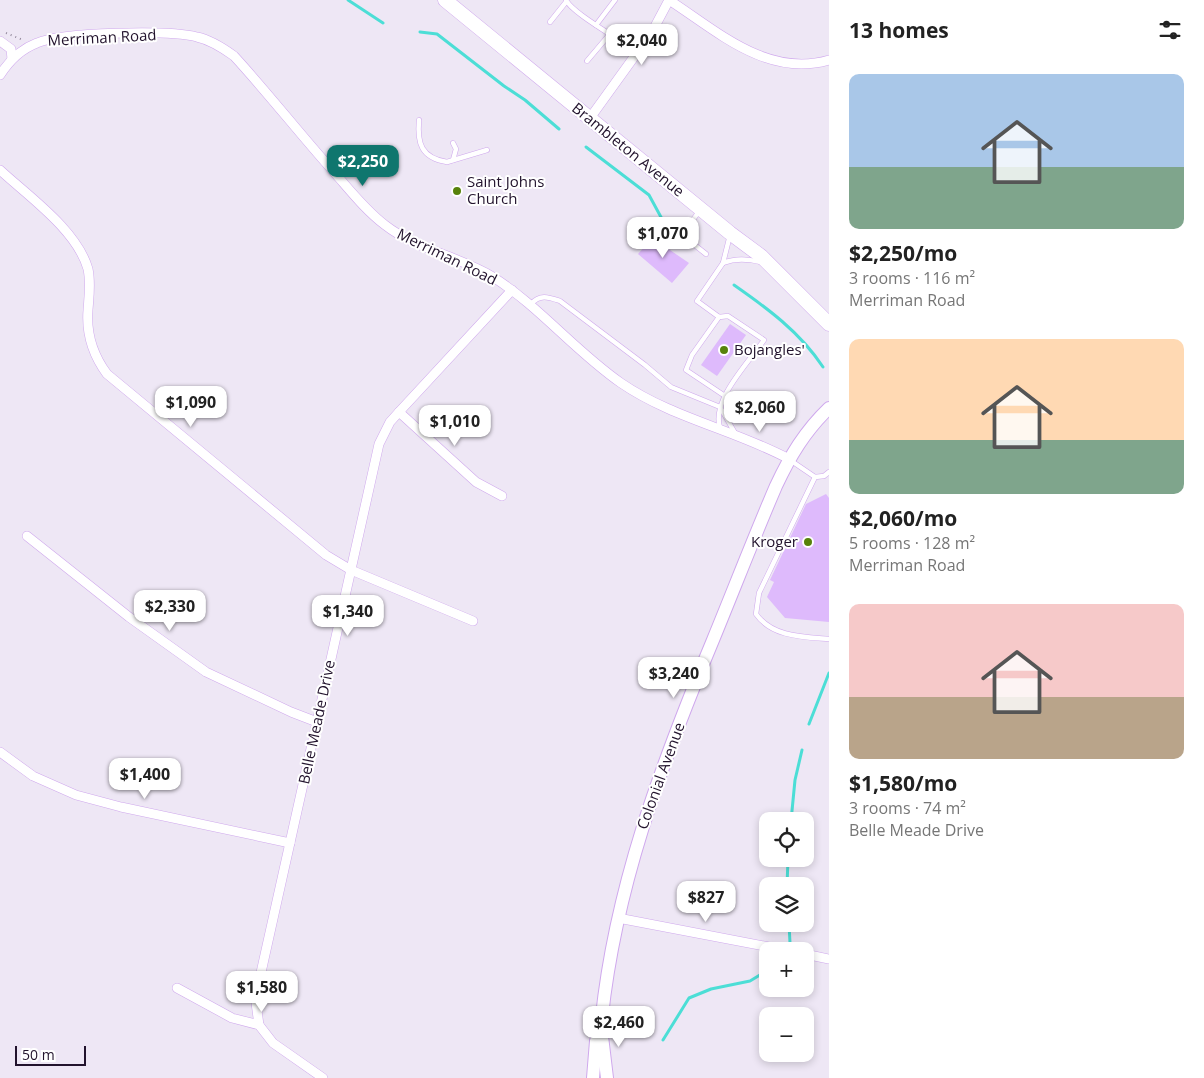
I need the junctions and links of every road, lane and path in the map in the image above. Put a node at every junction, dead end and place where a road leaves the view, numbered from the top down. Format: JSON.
{"nodes":[{"id":1,"x":444,"y":0,"type":"edge"},
{"id":2,"x":615,"y":0,"type":"edge"},
{"id":3,"x":669,"y":0,"type":"edge"},
{"id":4,"x":566,"y":1,"type":"edge"},
{"id":5,"x":550,"y":22,"type":"dead end"},
{"id":6,"x":596,"y":25,"type":"junction"},
{"id":7,"x":0,"y":31,"type":"edge"},
{"id":8,"x":610,"y":35,"type":"junction"},
{"id":9,"x":0,"y":41,"type":"edge"},
{"id":10,"x":34,"y":43,"type":"junction"},
{"id":11,"x":637,"y":52,"type":"junction"},
{"id":12,"x":12,"y":59,"type":"junction"},
{"id":13,"x":829,"y":60,"type":"edge"},
{"id":14,"x":588,"y":61,"type":"dead end"},
{"id":15,"x":0,"y":75,"type":"edge"},
{"id":16,"x":590,"y":118,"type":"junction"},
{"id":17,"x":419,"y":120,"type":"dead end"},
{"id":18,"x":453,"y":143,"type":"dead end"},
{"id":19,"x":487,"y":150,"type":"dead end"},
{"id":20,"x":453,"y":160,"type":"junction"},
{"id":21,"x":0,"y":170,"type":"edge"},
{"id":22,"x":701,"y":209,"type":"junction"},
{"id":23,"x":730,"y":233,"type":"junction"},
{"id":24,"x":706,"y":254,"type":"dead end"},
{"id":25,"x":723,"y":263,"type":"junction"},
{"id":26,"x":769,"y":264,"type":"junction"},
{"id":27,"x":512,"y":290,"type":"junction"},
{"id":28,"x":531,"y":304,"type":"junction"},
{"id":29,"x":719,"y":317,"type":"junction"},
{"id":30,"x":829,"y":324,"type":"edge"},
{"id":31,"x":724,"y":396,"type":"junction"},
{"id":32,"x":720,"y":407,"type":"junction"},
{"id":33,"x":829,"y":408,"type":"edge"},
{"id":34,"x":399,"y":412,"type":"junction"},
{"id":35,"x":721,"y":430,"type":"junction"},
{"id":36,"x":736,"y":435,"type":"junction"},
{"id":37,"x":789,"y":459,"type":"junction"},
{"id":38,"x":829,"y":472,"type":"edge"},
{"id":39,"x":824,"y":476,"type":"junction"},
{"id":40,"x":814,"y":477,"type":"junction"},
{"id":41,"x":829,"y":482,"type":"edge"},
{"id":42,"x":502,"y":496,"type":"dead end"},
{"id":43,"x":27,"y":536,"type":"dead end"},
{"id":44,"x":351,"y":570,"type":"junction"},
{"id":45,"x":473,"y":620,"type":"dead end"},
{"id":46,"x":829,"y":639,"type":"edge"},
{"id":47,"x":317,"y":722,"type":"junction"},
{"id":48,"x":0,"y":752,"type":"edge"},
{"id":49,"x":290,"y":843,"type":"junction"},
{"id":50,"x":618,"y":918,"type":"junction"},
{"id":51,"x":759,"y":945,"type":"edge"},
{"id":52,"x":814,"y":956,"type":"edge"},
{"id":53,"x":829,"y":959,"type":"edge"},
{"id":54,"x":177,"y":988,"type":"dead end"},
{"id":55,"x":259,"y":1024,"type":"junction"},
{"id":56,"x":601,"y":1025,"type":"junction"},
{"id":57,"x":322,"y":1078,"type":"edge"},
{"id":58,"x":593,"y":1078,"type":"edge"},
{"id":59,"x":607,"y":1078,"type":"edge"}],
"edges":[{"from":1,"to":16,"type":"main road","name":"Brambleton Avenue"},
{"from":2,"to":6,"type":"lane"},
{"from":3,"to":11,"type":"street"},
{"from":3,"to":13,"type":"street"},
{"from":4,"to":5,"type":"lane"},
{"from":4,"to":6,"type":"lane"},
{"from":6,"to":8,"type":"lane"},
{"from":7,"to":10,"type":"path"},
{"from":8,"to":11,"type":"lane"},
{"from":8,"to":14,"type":"lane"},
{"from":9,"to":12,"type":"street"},
{"from":10,"to":12,"type":"street","name":"Merriman Road"},
{"from":10,"to":27,"type":"street","name":"Merriman Road"},
{"from":11,"to":16,"type":"street"},
{"from":12,"to":15,"type":"street","name":"Merriman Road"},
{"from":16,"to":22,"type":"main road","name":"Brambleton Avenue"},
{"from":17,"to":20,"type":"lane"},
{"from":18,"to":20,"type":"lane"},
{"from":19,"to":20,"type":"lane"},
{"from":21,"to":44,"type":"street"},
{"from":22,"to":23,"type":"main road","name":"Brambleton Avenue"},
{"from":22,"to":24,"type":"lane"},
{"from":23,"to":25,"type":"lane"},
{"from":23,"to":26,"type":"main road","name":"Brambleton Avenue"},
{"from":25,"to":26,"type":"lane"},
{"from":25,"to":29,"type":"lane"},
{"from":26,"to":30,"type":"main road","name":"Brambleton Avenue"},
{"from":27,"to":28,"type":"street","name":"Merriman Road"},
{"from":27,"to":34,"type":"street","name":"Belle Meade Drive"},
{"from":28,"to":32,"type":"lane"},
{"from":28,"to":35,"type":"street","name":"Merriman Road"},
{"from":29,"to":31,"type":"lane"},
{"from":29,"to":31,"type":"lane"},
{"from":31,"to":32,"type":"lane"},
{"from":32,"to":35,"type":"lane"},
{"from":32,"to":36,"type":"lane"},
{"from":33,"to":37,"type":"main road","name":"Colonial Avenue"},
{"from":34,"to":42,"type":"street"},
{"from":34,"to":44,"type":"street","name":"Belle Meade Drive"},
{"from":35,"to":36,"type":"street","name":"Merriman Road"},
{"from":36,"to":37,"type":"street","name":"Merriman Road"},
{"from":37,"to":40,"type":"lane"},
{"from":37,"to":50,"type":"main road","name":"Colonial Avenue"},
{"from":38,"to":39,"type":"lane"},
{"from":39,"to":40,"type":"lane"},
{"from":39,"to":41,"type":"lane"},
{"from":40,"to":46,"type":"lane"},
{"from":43,"to":47,"type":"street"},
{"from":44,"to":45,"type":"street"},
{"from":44,"to":47,"type":"street","name":"Belle Meade Drive"},
{"from":47,"to":49,"type":"street","name":"Belle Meade Drive"},
{"from":48,"to":49,"type":"street"},
{"from":49,"to":55,"type":"street","name":"Belle Meade Drive"},
{"from":50,"to":51,"type":"street"},
{"from":50,"to":56,"type":"main road","name":"Colonial Avenue"},
{"from":52,"to":53,"type":"street"},
{"from":54,"to":55,"type":"street"},
{"from":55,"to":57,"type":"street"},
{"from":56,"to":58,"type":"main road","name":"Colonial Avenue"},
{"from":56,"to":59,"type":"main road","name":"Colonial Avenue"}]}
